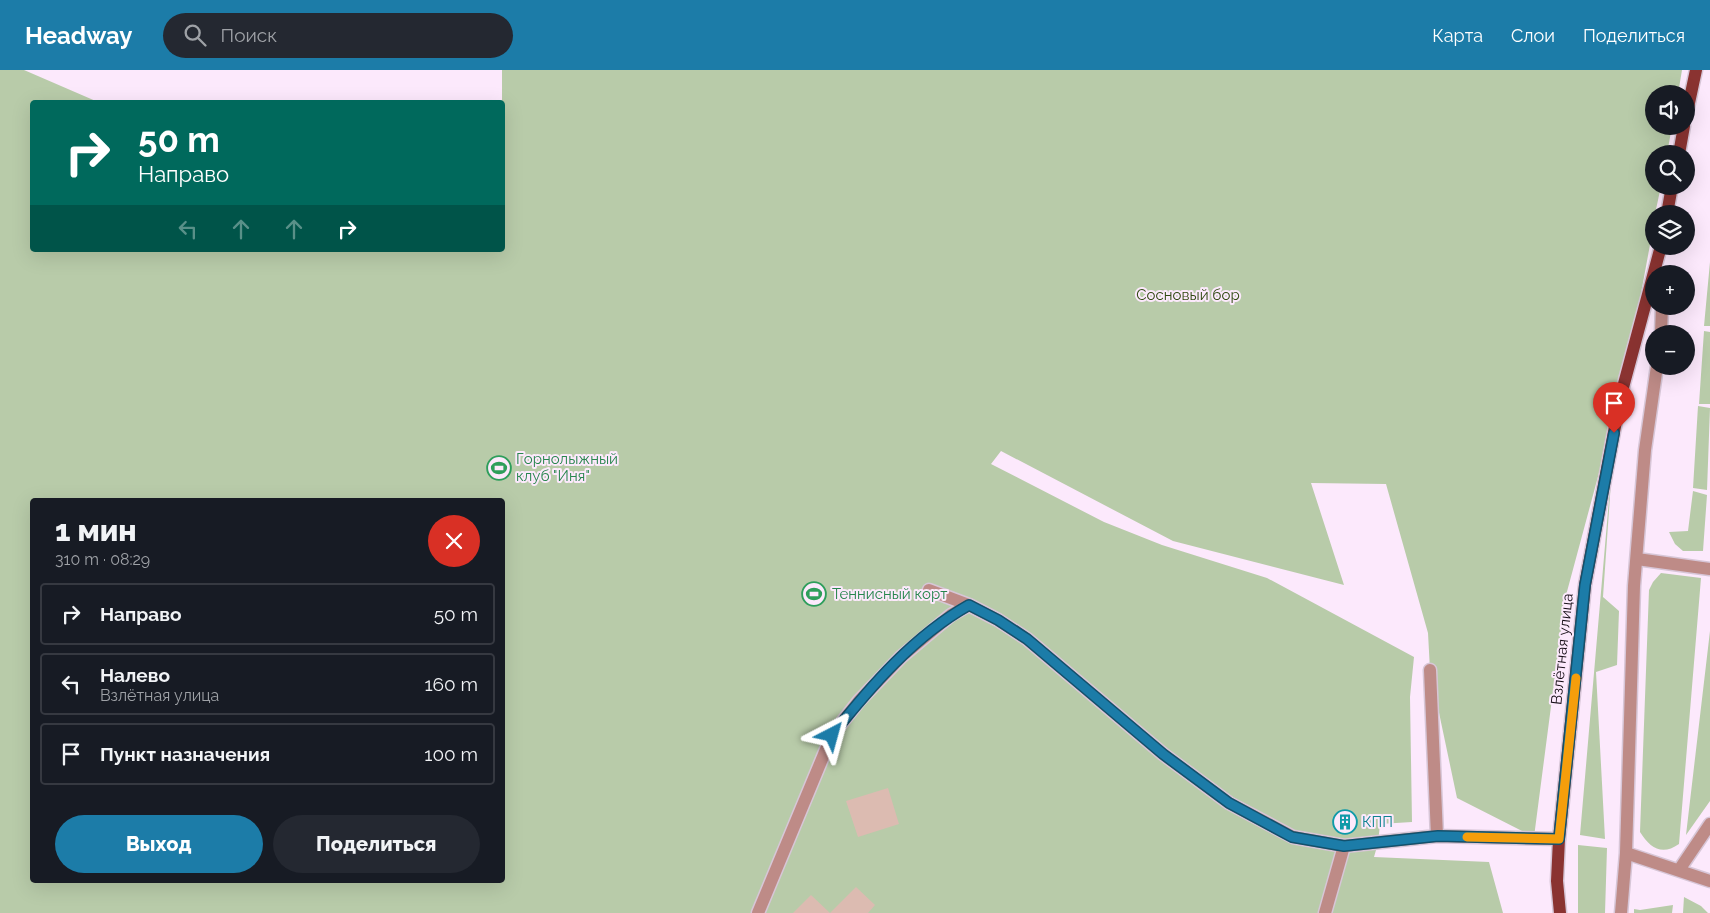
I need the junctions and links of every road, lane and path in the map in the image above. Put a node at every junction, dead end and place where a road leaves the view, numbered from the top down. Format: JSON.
{"nodes":[{"id":1,"x":1696,"y":70,"type":"edge"},
{"id":2,"x":1693,"y":85,"type":"edge"},
{"id":3,"x":1658,"y":255,"type":"edge"},
{"id":4,"x":1656,"y":375,"type":"edge"},
{"id":5,"x":1638,"y":559,"type":"junction"},
{"id":6,"x":1710,"y":569,"type":"edge"},
{"id":7,"x":929,"y":590,"type":"dead end"},
{"id":8,"x":969,"y":605,"type":"junction"},
{"id":9,"x":1430,"y":670,"type":"dead end"},
{"id":10,"x":1710,"y":824,"type":"edge"},
{"id":11,"x":1438,"y":836,"type":"junction"},
{"id":12,"x":1559,"y":839,"type":"junction"},
{"id":13,"x":1344,"y":846,"type":"junction"},
{"id":14,"x":1626,"y":853,"type":"junction"},
{"id":15,"x":1679,"y":870,"type":"junction"},
{"id":16,"x":1710,"y":881,"type":"edge"},
{"id":17,"x":758,"y":913,"type":"edge"},
{"id":18,"x":1326,"y":913,"type":"edge"},
{"id":19,"x":1560,"y":913,"type":"edge"},
{"id":20,"x":1621,"y":913,"type":"edge"}],
"edges":[{"from":1,"to":2,"type":"main road"},
{"from":3,"to":12,"type":"main road","name":"Взлётная улица"},
{"from":4,"to":5,"type":"street"},
{"from":5,"to":6,"type":"street"},
{"from":5,"to":14,"type":"street"},
{"from":7,"to":8,"type":"street"},
{"from":8,"to":13,"type":"street"},
{"from":8,"to":17,"type":"street"},
{"from":9,"to":11,"type":"street"},
{"from":10,"to":15,"type":"street"},
{"from":11,"to":12,"type":"street"},
{"from":11,"to":13,"type":"street"},
{"from":12,"to":19,"type":"main road","name":"Взлётная улица"},
{"from":13,"to":18,"type":"street"},
{"from":14,"to":15,"type":"street"},
{"from":14,"to":20,"type":"street"},
{"from":15,"to":16,"type":"street"}]}
